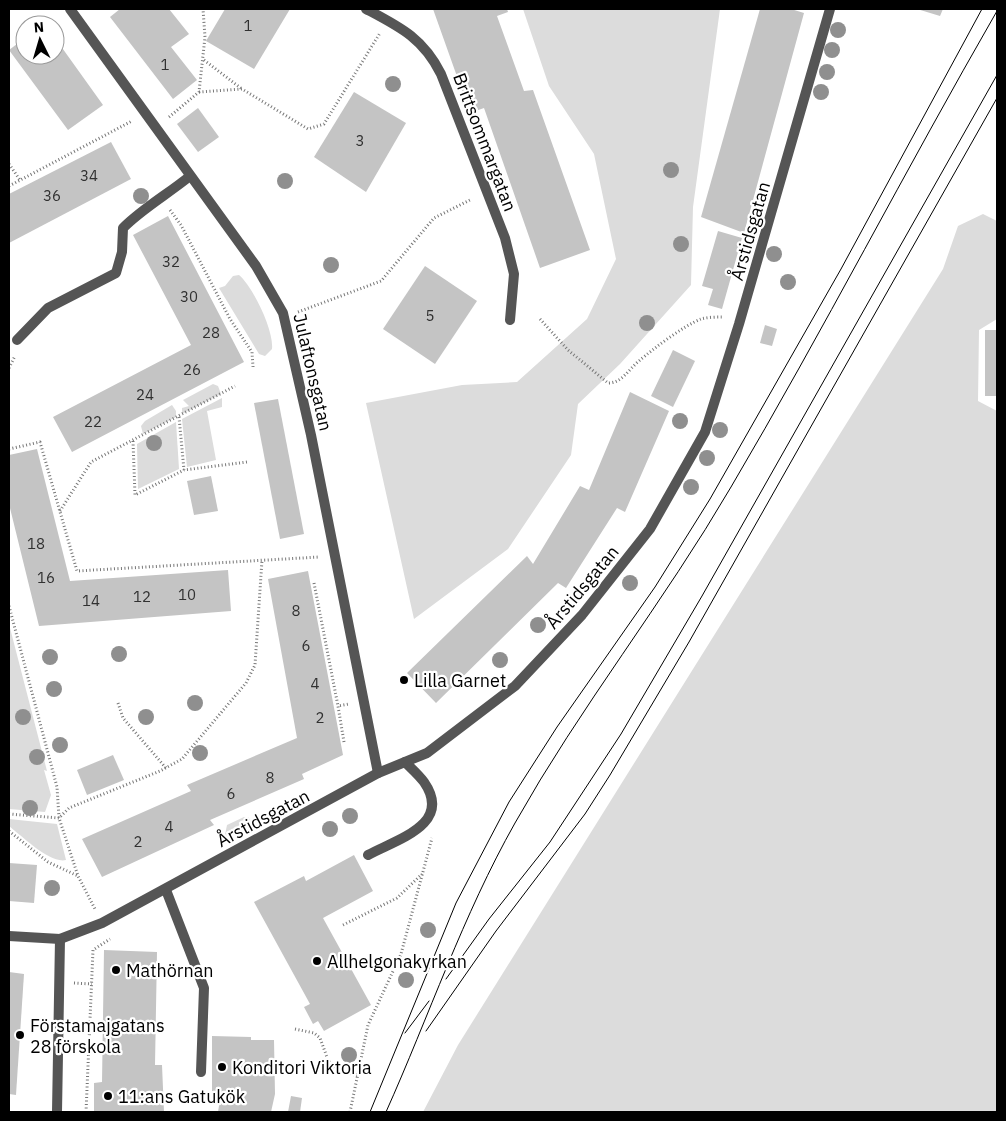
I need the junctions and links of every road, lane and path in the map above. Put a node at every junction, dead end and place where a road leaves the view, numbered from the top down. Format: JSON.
{"nodes":[{"id":1,"x":70,"y":9,"type":"edge"},
{"id":2,"x":203,"y":9,"type":"edge"},
{"id":3,"x":366,"y":9,"type":"edge"},
{"id":4,"x":830,"y":9,"type":"edge"},
{"id":5,"x":388,"y":21,"type":"junction"},
{"id":6,"x":203,"y":60,"type":"junction"},
{"id":7,"x":242,"y":89,"type":"junction"},
{"id":8,"x":199,"y":92,"type":"junction"},
{"id":9,"x":147,"y":113,"type":"junction"},
{"id":10,"x":157,"y":127,"type":"junction"},
{"id":11,"x":9,"y":164,"type":"edge"},
{"id":12,"x":190,"y":176,"type":"junction"},
{"id":13,"x":20,"y":180,"type":"junction"},
{"id":14,"x":9,"y":186,"type":"edge"},
{"id":15,"x":486,"y":192,"type":"junction"},
{"id":16,"x":162,"y":199,"type":"junction"},
{"id":17,"x":285,"y":316,"type":"junction"},
{"id":18,"x":540,"y":319,"type":"dead end"},
{"id":19,"x":510,"y":320,"type":"dead end"},
{"id":20,"x":739,"y":324,"type":"junction"},
{"id":21,"x":17,"y":340,"type":"dead end"},
{"id":22,"x":253,"y":367,"type":"dead end"},
{"id":23,"x":235,"y":386,"type":"dead end"},
{"id":24,"x":179,"y":417,"type":"junction"},
{"id":25,"x":133,"y":441,"type":"junction"},
{"id":26,"x":9,"y":449,"type":"edge"},
{"id":27,"x":247,"y":462,"type":"dead end"},
{"id":28,"x":184,"y":470,"type":"junction"},
{"id":29,"x":60,"y":512,"type":"junction"},
{"id":30,"x":334,"y":556,"type":"junction"},
{"id":31,"x":262,"y":560,"type":"junction"},
{"id":32,"x":314,"y":583,"type":"dead end"},
{"id":33,"x":9,"y":606,"type":"edge"},
{"id":34,"x":364,"y":702,"type":"junction"},
{"id":35,"x":118,"y":703,"type":"dead end"},
{"id":36,"x":338,"y":706,"type":"junction"},
{"id":37,"x":344,"y":742,"type":"dead end"},
{"id":38,"x":405,"y":762,"type":"junction"},
{"id":39,"x":166,"y":768,"type":"junction"},
{"id":40,"x":378,"y":773,"type":"junction"},
{"id":41,"x":9,"y":814,"type":"edge"},
{"id":42,"x":59,"y":818,"type":"junction"},
{"id":43,"x":9,"y":830,"type":"edge"},
{"id":44,"x":432,"y":835,"type":"dead end"},
{"id":45,"x":368,"y":855,"type":"dead end"},
{"id":46,"x":422,"y":874,"type":"junction"},
{"id":47,"x":78,"y":876,"type":"junction"},
{"id":48,"x":166,"y":890,"type":"junction"},
{"id":49,"x":102,"y":923,"type":"junction"},
{"id":50,"x":343,"y":925,"type":"dead end"},
{"id":51,"x":9,"y":936,"type":"edge"},
{"id":52,"x":60,"y":939,"type":"junction"},
{"id":53,"x":295,"y":1029,"type":"dead end"},
{"id":54,"x":201,"y":1072,"type":"dead end"},
{"id":55,"x":357,"y":1076,"type":"junction"},
{"id":56,"x":57,"y":1112,"type":"edge"},
{"id":57,"x":86,"y":1112,"type":"edge"},
{"id":58,"x":350,"y":1112,"type":"edge"}],
"edges":[{"from":1,"to":9,"type":"street","name":"Julaftonsgatan"},
{"from":2,"to":6,"type":"path"},
{"from":3,"to":5,"type":"street","name":"Brittsommargatan"},
{"from":4,"to":20,"type":"street","name":"Årstidsgatan"},
{"from":5,"to":7,"type":"path"},
{"from":5,"to":15,"type":"street","name":"Brittsommargatan"},
{"from":6,"to":7,"type":"path"},
{"from":6,"to":8,"type":"path"},
{"from":7,"to":8,"type":"path"},
{"from":8,"to":10,"type":"path"},
{"from":9,"to":10,"type":"street","name":"Julaftonsgatan"},
{"from":9,"to":13,"type":"path"},
{"from":10,"to":12,"type":"street","name":"Julaftonsgatan"},
{"from":11,"to":13,"type":"path"},
{"from":12,"to":16,"type":"street"},
{"from":12,"to":17,"type":"street","name":"Julaftonsgatan"},
{"from":13,"to":14,"type":"path"},
{"from":15,"to":17,"type":"path"},
{"from":15,"to":19,"type":"street","name":"Brittsommargatan"},
{"from":16,"to":21,"type":"street"},
{"from":16,"to":22,"type":"path"},
{"from":17,"to":30,"type":"street","name":"Julaftonsgatan"},
{"from":18,"to":20,"type":"path"},
{"from":20,"to":38,"type":"street","name":"Årstidsgatan"},
{"from":23,"to":24,"type":"path"},
{"from":24,"to":25,"type":"path"},
{"from":24,"to":28,"type":"path"},
{"from":25,"to":28,"type":"path"},
{"from":25,"to":29,"type":"path"},
{"from":26,"to":29,"type":"path"},
{"from":27,"to":28,"type":"path"},
{"from":29,"to":31,"type":"path"},
{"from":30,"to":31,"type":"path"},
{"from":30,"to":34,"type":"street","name":"Julaftonsgatan"},
{"from":31,"to":39,"type":"path"},
{"from":32,"to":36,"type":"path"},
{"from":33,"to":42,"type":"path"},
{"from":34,"to":36,"type":"path"},
{"from":34,"to":40,"type":"street","name":"Julaftonsgatan"},
{"from":35,"to":39,"type":"path"},
{"from":36,"to":37,"type":"path"},
{"from":38,"to":40,"type":"street","name":"Årstidsgatan"},
{"from":38,"to":45,"type":"street"},
{"from":39,"to":42,"type":"path"},
{"from":40,"to":48,"type":"street","name":"Årstidsgatan"},
{"from":41,"to":42,"type":"path"},
{"from":42,"to":47,"type":"path"},
{"from":43,"to":47,"type":"path"},
{"from":44,"to":46,"type":"path"},
{"from":46,"to":50,"type":"path"},
{"from":46,"to":55,"type":"path"},
{"from":47,"to":49,"type":"path"},
{"from":48,"to":49,"type":"street","name":"Årstidsgatan"},
{"from":48,"to":54,"type":"street"},
{"from":49,"to":52,"type":"street","name":"Årstidsgatan"},
{"from":49,"to":57,"type":"path"},
{"from":51,"to":52,"type":"street"},
{"from":52,"to":56,"type":"street"},
{"from":53,"to":55,"type":"path"},
{"from":55,"to":58,"type":"path"}]}
